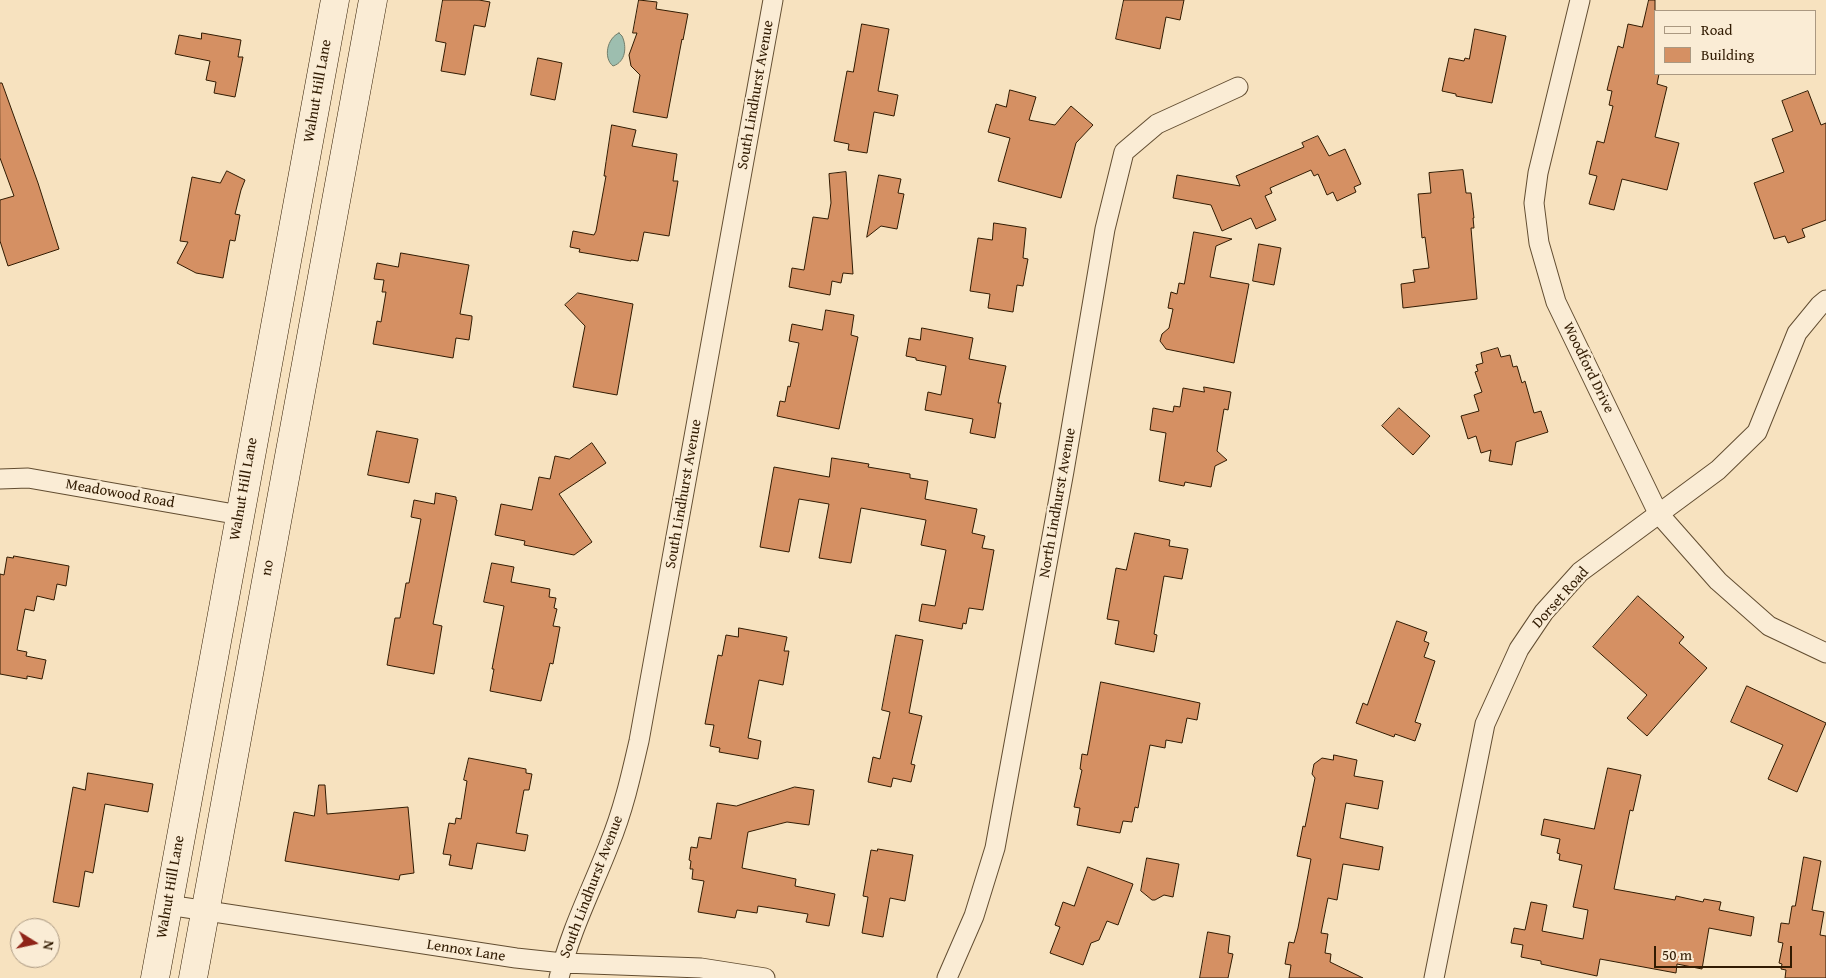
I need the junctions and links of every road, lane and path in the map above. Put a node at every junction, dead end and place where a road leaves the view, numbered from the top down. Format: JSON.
{"nodes":[{"id":1,"x":335,"y":0,"type":"edge"},
{"id":2,"x":373,"y":0,"type":"edge"},
{"id":3,"x":773,"y":0,"type":"edge"},
{"id":4,"x":1580,"y":0,"type":"edge"},
{"id":5,"x":323,"y":64,"type":"junction"},
{"id":6,"x":360,"y":70,"type":"junction"},
{"id":7,"x":1238,"y":87,"type":"dead end"},
{"id":8,"x":1826,"y":300,"type":"edge"},
{"id":9,"x":0,"y":479,"type":"edge"},
{"id":10,"x":1658,"y":513,"type":"junction"},
{"id":11,"x":240,"y":515,"type":"junction"},
{"id":12,"x":277,"y":521,"type":"junction"},
{"id":13,"x":1826,"y":653,"type":"edge"},
{"id":14,"x":168,"y":905,"type":"junction"},
{"id":15,"x":205,"y":910,"type":"junction"},
{"id":16,"x":561,"y":971,"type":"edge"},
{"id":17,"x":154,"y":978,"type":"edge"},
{"id":18,"x":192,"y":978,"type":"edge"},
{"id":19,"x":765,"y":978,"type":"edge"},
{"id":20,"x":947,"y":978,"type":"edge"},
{"id":21,"x":1434,"y":978,"type":"edge"}],
"edges":[{"from":1,"to":5,"type":"main road","name":"Walnut Hill Lane"},
{"from":2,"to":6,"type":"main road"},
{"from":3,"to":16,"type":"street","name":"South Lindhurst Avenue"},
{"from":4,"to":10,"type":"street","name":"Woodford Drive"},
{"from":5,"to":6,"type":"main road"},
{"from":5,"to":11,"type":"main road","name":"Walnut Hill Lane"},
{"from":6,"to":12,"type":"main road"},
{"from":7,"to":20,"type":"street","name":"North Lindhurst Avenue"},
{"from":8,"to":10,"type":"street","name":"Dorset Road"},
{"from":9,"to":11,"type":"street","name":"Meadowood Road"},
{"from":10,"to":13,"type":"street","name":"Woodford Drive"},
{"from":10,"to":21,"type":"street","name":"Dorset Road"},
{"from":11,"to":12,"type":"main road"},
{"from":11,"to":14,"type":"main road","name":"Walnut Hill Lane"},
{"from":12,"to":15,"type":"main road","name":"no"},
{"from":14,"to":15,"type":"street","name":"Lennox Lane"},
{"from":14,"to":17,"type":"main road","name":"Walnut Hill Lane"},
{"from":15,"to":16,"type":"street","name":"Lennox Lane"},
{"from":15,"to":18,"type":"main road"},
{"from":16,"to":19,"type":"street","name":"Lennox Lane"}]}
